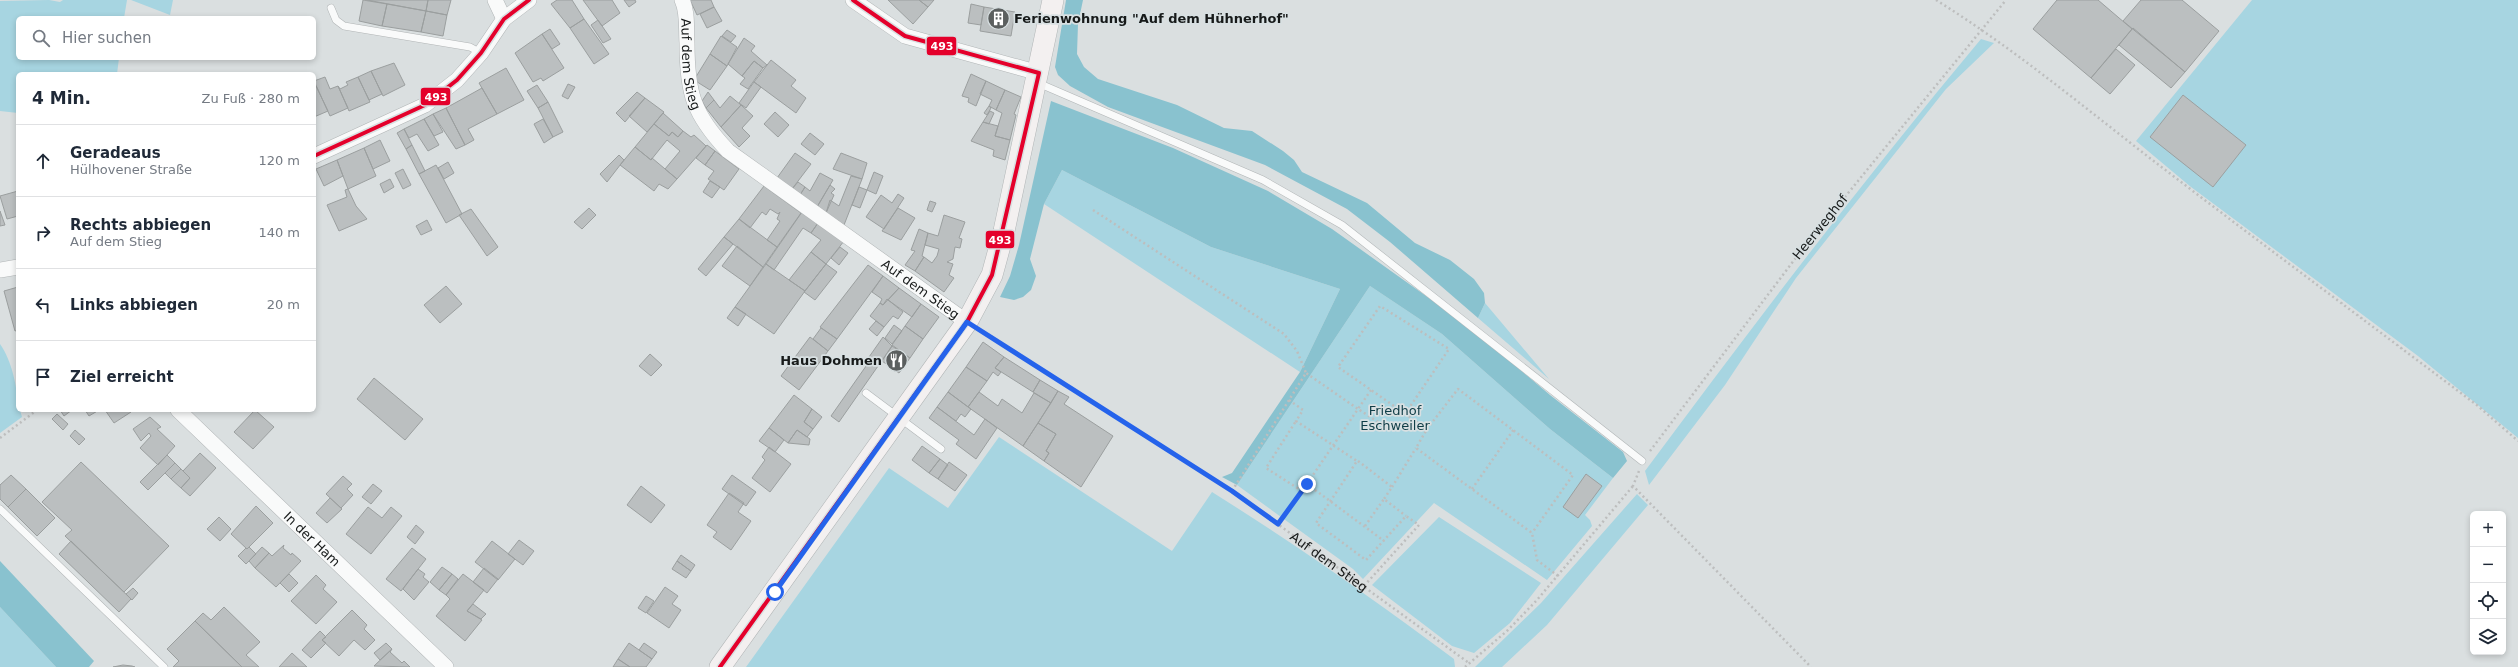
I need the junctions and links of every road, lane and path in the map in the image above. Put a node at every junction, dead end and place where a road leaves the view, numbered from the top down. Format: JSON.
{"nodes":[{"id":1,"x":495,"y":0,"type":"edge"},
{"id":2,"x":529,"y":0,"type":"edge"},
{"id":3,"x":682,"y":0,"type":"edge"},
{"id":4,"x":853,"y":0,"type":"edge"},
{"id":5,"x":1052,"y":0,"type":"edge"},
{"id":6,"x":1936,"y":0,"type":"edge"},
{"id":7,"x":2006,"y":0,"type":"edge"},
{"id":8,"x":331,"y":8,"type":"dead end"},
{"id":9,"x":504,"y":19,"type":"junction"},
{"id":10,"x":1982,"y":28,"type":"junction"},
{"id":11,"x":481,"y":53,"type":"junction"},
{"id":12,"x":1038,"y":78,"type":"junction"},
{"id":13,"x":316,"y":155,"type":"edge"},
{"id":14,"x":1093,"y":210,"type":"dead end"},
{"id":15,"x":16,"y":267,"type":"edge"},
{"id":16,"x":0,"y":270,"type":"edge"},
{"id":17,"x":967,"y":322,"type":"junction"},
{"id":18,"x":1306,"y":373,"type":"junction"},
{"id":19,"x":1371,"y":390,"type":"junction"},
{"id":20,"x":866,"y":393,"type":"dead end"},
{"id":21,"x":1289,"y":400,"type":"junction"},
{"id":22,"x":1358,"y":408,"type":"junction"},
{"id":23,"x":34,"y":412,"type":"edge"},
{"id":24,"x":180,"y":412,"type":"edge"},
{"id":25,"x":1405,"y":414,"type":"junction"},
{"id":26,"x":899,"y":419,"type":"junction"},
{"id":27,"x":1296,"y":421,"type":"junction"},
{"id":28,"x":1514,"y":429,"type":"junction"},
{"id":29,"x":1427,"y":430,"type":"junction"},
{"id":30,"x":1392,"y":431,"type":"dead end"},
{"id":31,"x":0,"y":438,"type":"edge"},
{"id":32,"x":2518,"y":441,"type":"edge"},
{"id":33,"x":1333,"y":445,"type":"junction"},
{"id":34,"x":1416,"y":448,"type":"junction"},
{"id":35,"x":941,"y":449,"type":"dead end"},
{"id":36,"x":1357,"y":461,"type":"junction"},
{"id":37,"x":1642,"y":461,"type":"junction"},
{"id":38,"x":1307,"y":484,"type":"junction"},
{"id":39,"x":1633,"y":486,"type":"junction"},
{"id":40,"x":1392,"y":487,"type":"junction"},
{"id":41,"x":1472,"y":489,"type":"junction"},
{"id":42,"x":1232,"y":491,"type":"junction"},
{"id":43,"x":1302,"y":491,"type":"junction"},
{"id":44,"x":1384,"y":499,"type":"junction"},
{"id":45,"x":1331,"y":501,"type":"junction"},
{"id":46,"x":0,"y":509,"type":"edge"},
{"id":47,"x":1406,"y":516,"type":"junction"},
{"id":48,"x":1278,"y":524,"type":"junction"},
{"id":49,"x":1365,"y":526,"type":"junction"},
{"id":50,"x":1532,"y":533,"type":"junction"},
{"id":51,"x":1384,"y":541,"type":"junction"},
{"id":52,"x":1558,"y":576,"type":"junction"},
{"id":53,"x":1364,"y":586,"type":"junction"},
{"id":54,"x":1469,"y":663,"type":"junction"},
{"id":55,"x":164,"y":667,"type":"edge"},
{"id":56,"x":446,"y":667,"type":"edge"},
{"id":57,"x":720,"y":667,"type":"edge"},
{"id":58,"x":1465,"y":667,"type":"edge"},
{"id":59,"x":1811,"y":667,"type":"edge"}],
"edges":[{"from":1,"to":9,"type":"street"},
{"from":2,"to":9,"type":"street"},
{"from":3,"to":17,"type":"street","name":"Auf dem Stieg"},
{"from":4,"to":12,"type":"street"},
{"from":5,"to":12,"type":"main road"},
{"from":6,"to":10,"type":"path"},
{"from":7,"to":10,"type":"path","name":"Heerweghof"},
{"from":8,"to":11,"type":"lane"},
{"from":9,"to":11,"type":"street"},
{"from":10,"to":32,"type":"path"},
{"from":10,"to":37,"type":"path","name":"Heerweghof"},
{"from":11,"to":13,"type":"street"},
{"from":12,"to":17,"type":"main road"},
{"from":12,"to":37,"type":"lane"},
{"from":14,"to":18,"type":"path"},
{"from":15,"to":16,"type":"street"},
{"from":17,"to":26,"type":"main road"},
{"from":17,"to":42,"type":"path","name":"Auf dem Stieg"},
{"from":18,"to":21,"type":"path"},
{"from":18,"to":22,"type":"path"},
{"from":19,"to":22,"type":"path"},
{"from":19,"to":25,"type":"path"},
{"from":19,"to":25,"type":"path"},
{"from":20,"to":26,"type":"lane"},
{"from":21,"to":27,"type":"path"},
{"from":21,"to":42,"type":"path"},
{"from":22,"to":30,"type":"path"},
{"from":22,"to":33,"type":"path"},
{"from":23,"to":31,"type":"path"},
{"from":24,"to":56,"type":"street","name":"In der Ham"},
{"from":25,"to":29,"type":"path"},
{"from":26,"to":35,"type":"lane"},
{"from":26,"to":57,"type":"main road"},
{"from":27,"to":33,"type":"path"},
{"from":27,"to":43,"type":"path"},
{"from":28,"to":29,"type":"path"},
{"from":28,"to":41,"type":"path"},
{"from":28,"to":50,"type":"path"},
{"from":29,"to":34,"type":"path"},
{"from":33,"to":36,"type":"path"},
{"from":33,"to":38,"type":"path"},
{"from":34,"to":40,"type":"path"},
{"from":34,"to":41,"type":"path"},
{"from":36,"to":40,"type":"path"},
{"from":36,"to":45,"type":"path"},
{"from":37,"to":39,"type":"path","name":"Heerweghof"},
{"from":38,"to":43,"type":"path"},
{"from":38,"to":45,"type":"path"},
{"from":39,"to":52,"type":"path"},
{"from":39,"to":59,"type":"path"},
{"from":40,"to":44,"type":"path"},
{"from":41,"to":50,"type":"path"},
{"from":42,"to":48,"type":"path","name":"Auf dem Stieg"},
{"from":43,"to":48,"type":"path"},
{"from":44,"to":47,"type":"path"},
{"from":44,"to":49,"type":"path"},
{"from":45,"to":49,"type":"path"},
{"from":45,"to":51,"type":"path"},
{"from":46,"to":55,"type":"lane"},
{"from":47,"to":51,"type":"path"},
{"from":47,"to":53,"type":"path"},
{"from":48,"to":53,"type":"path","name":"Auf dem Stieg"},
{"from":49,"to":51,"type":"path"},
{"from":50,"to":52,"type":"path"},
{"from":52,"to":54,"type":"path"},
{"from":53,"to":54,"type":"path","name":"Auf dem Stieg"},
{"from":54,"to":58,"type":"path"}]}
